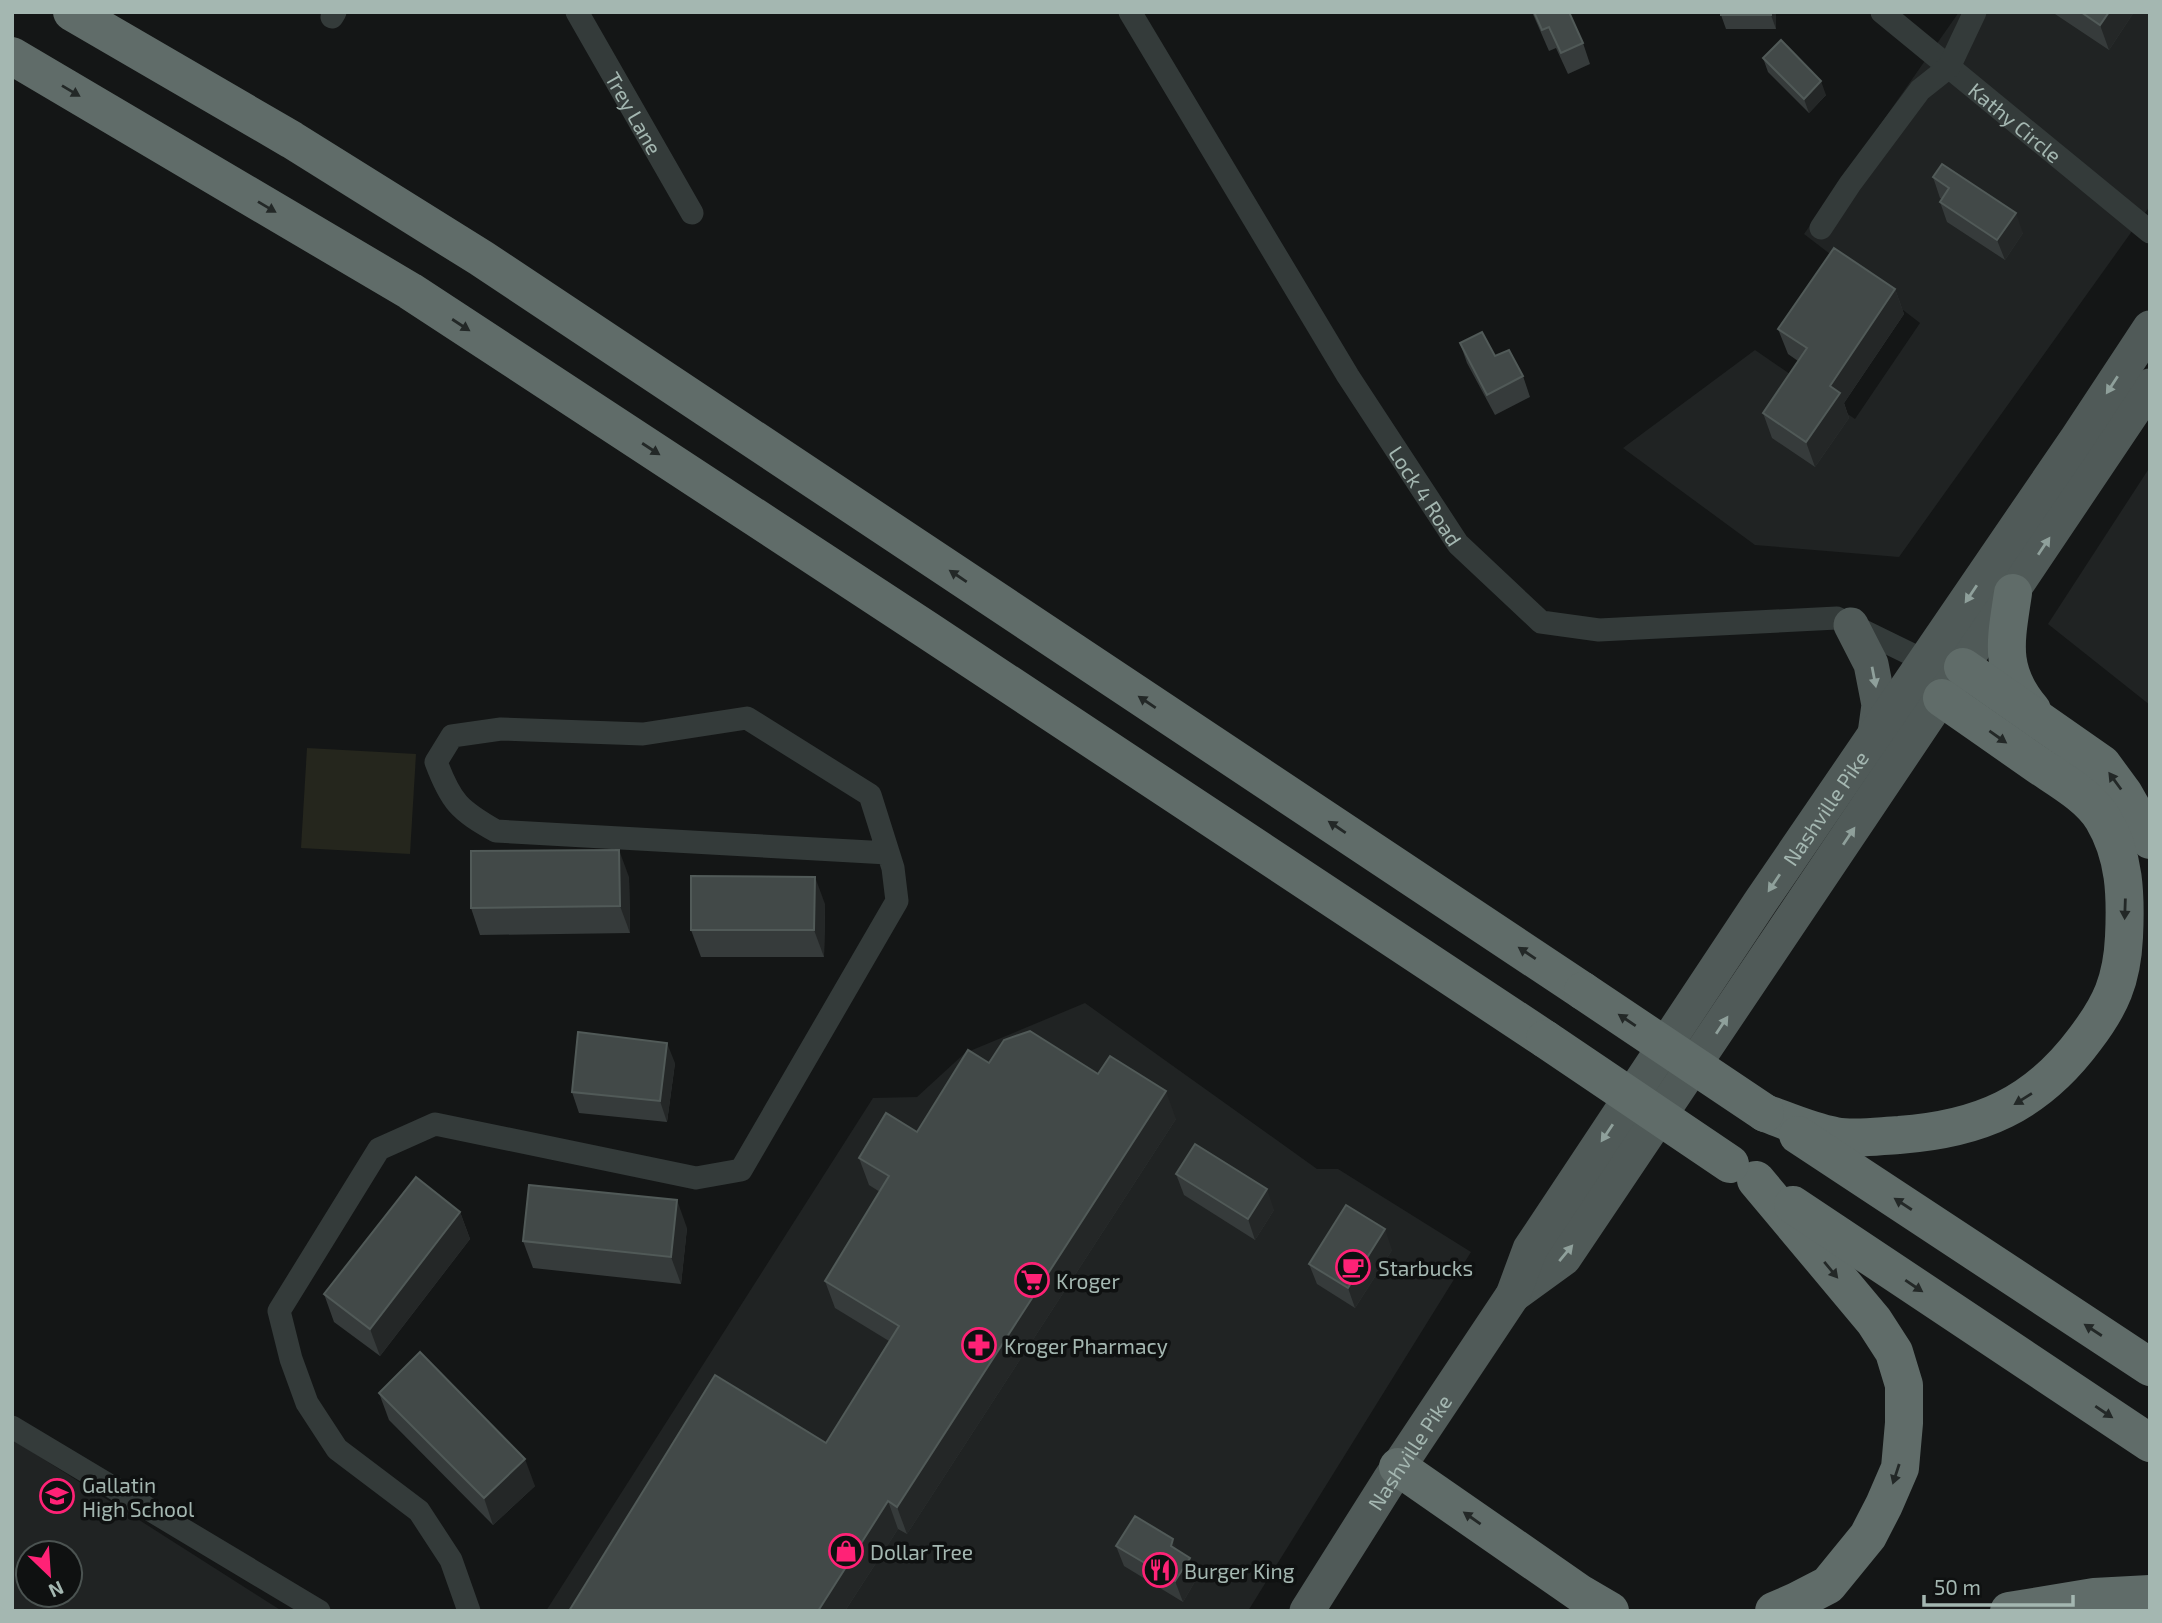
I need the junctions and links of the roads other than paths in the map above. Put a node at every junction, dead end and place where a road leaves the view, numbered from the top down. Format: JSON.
{"nodes":[{"id":1,"x":72,"y":12,"type":"edge"},
{"id":2,"x":577,"y":12,"type":"edge"},
{"id":3,"x":1130,"y":12,"type":"edge"},
{"id":4,"x":1882,"y":12,"type":"edge"},
{"id":5,"x":1975,"y":12,"type":"edge"},
{"id":6,"x":12,"y":56,"type":"edge"},
{"id":7,"x":1949,"y":67,"type":"junction"},
{"id":8,"x":692,"y":213,"type":"dead end"},
{"id":9,"x":1821,"y":228,"type":"dead end"},
{"id":10,"x":2150,"y":232,"type":"edge"},
{"id":11,"x":2150,"y":328,"type":"edge"},
{"id":12,"x":2150,"y":386,"type":"edge"},
{"id":13,"x":2013,"y":593,"type":"junction"},
{"id":14,"x":1851,"y":625,"type":"junction"},
{"id":15,"x":1925,"y":661,"type":"junction"},
{"id":16,"x":1963,"y":667,"type":"junction"},
{"id":17,"x":1942,"y":698,"type":"junction"},
{"id":18,"x":2045,"y":724,"type":"junction"},
{"id":19,"x":1875,"y":734,"type":"junction"},
{"id":20,"x":2150,"y":840,"type":"edge"},
{"id":21,"x":888,"y":853,"type":"junction"},
{"id":22,"x":1765,"y":1113,"type":"junction"},
{"id":23,"x":1743,"y":1172,"type":"junction"},
{"id":24,"x":1513,"y":1295,"type":"junction"},
{"id":25,"x":2150,"y":1367,"type":"edge"},
{"id":26,"x":12,"y":1427,"type":"edge"},
{"id":27,"x":2150,"y":1443,"type":"edge"},
{"id":28,"x":1391,"y":1478,"type":"junction"},
{"id":29,"x":2150,"y":1594,"type":"edge"},
{"id":30,"x":319,"y":1611,"type":"edge"},
{"id":31,"x":469,"y":1611,"type":"edge"},
{"id":32,"x":1307,"y":1611,"type":"edge"},
{"id":33,"x":1566,"y":1611,"type":"edge"},
{"id":34,"x":1610,"y":1611,"type":"edge"},
{"id":35,"x":1774,"y":1611,"type":"edge"},
{"id":36,"x":2009,"y":1611,"type":"edge"}],
"edges":[{"from":22,"to":1,"type":"highway","one_way":true,"bridge":true},
{"from":2,"to":8,"type":"street","name":"Trey Lane"},
{"from":3,"to":14,"type":"street","name":"Lock 4 Road"},
{"from":4,"to":7,"type":"street","name":"Kathy Circle"},
{"from":5,"to":7,"type":"street"},
{"from":6,"to":23,"type":"highway","one_way":true,"bridge":true},
{"from":7,"to":9,"type":"street"},
{"from":7,"to":10,"type":"street","name":"Kathy Circle"},
{"from":11,"to":15,"type":"main road","name":"Nashville Pike","one_way":true},
{"from":13,"to":12,"type":"main road","name":"Nashville Pike","one_way":true},
{"from":13,"to":16,"type":"main road","name":"Nashville Pike"},
{"from":13,"to":18,"type":"highway"},
{"from":14,"to":15,"type":"street","name":"Lock 4 Road"},
{"from":14,"to":19,"type":"main road","one_way":true},
{"from":15,"to":16,"type":"main road"},
{"from":15,"to":17,"type":"main road"},
{"from":15,"to":19,"type":"main road","name":"Nashville Pike"},
{"from":16,"to":17,"type":"main road","name":"Nashville Pike"},
{"from":16,"to":18,"type":"highway"},
{"from":17,"to":22,"type":"highway","one_way":true},
{"from":24,"to":17,"type":"main road","name":"Nashville Pike","one_way":true},
{"from":20,"to":18,"type":"highway","one_way":true},
{"from":19,"to":24,"type":"main road","name":"Nashville Pike","one_way":true},
{"from":21,"to":21,"type":"street"},
{"from":21,"to":31,"type":"street"},
{"from":25,"to":22,"type":"highway","one_way":true},
{"from":23,"to":27,"type":"highway","one_way":true},
{"from":23,"to":35,"type":"highway","one_way":true},
{"from":24,"to":28,"type":"main road","name":"Nashville Pike"},
{"from":26,"to":30,"type":"street"},
{"from":28,"to":32,"type":"main road","name":"Nashville Pike"},
{"from":28,"to":33,"type":"highway"},
{"from":34,"to":28,"type":"highway","one_way":true},
{"from":29,"to":36,"type":"highway"}]}
